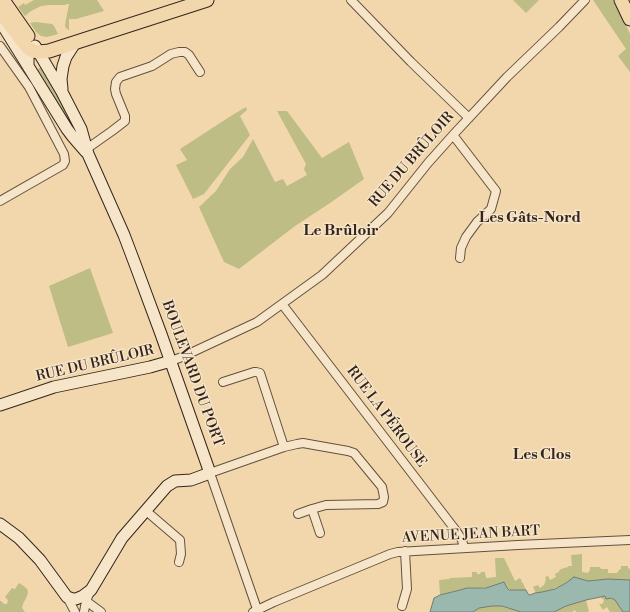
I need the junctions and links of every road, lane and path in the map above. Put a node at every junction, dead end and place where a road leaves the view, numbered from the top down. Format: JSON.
{"nodes":[{"id":1,"x":3,"y":0,"type":"edge"},
{"id":2,"x":190,"y":0,"type":"edge"},
{"id":3,"x":207,"y":0,"type":"edge"},
{"id":4,"x":351,"y":0,"type":"edge"},
{"id":5,"x":585,"y":0,"type":"edge"},
{"id":6,"x":621,"y":0,"type":"edge"},
{"id":7,"x":0,"y":12,"type":"edge"},
{"id":8,"x":630,"y":19,"type":"edge"},
{"id":9,"x":0,"y":20,"type":"edge"},
{"id":10,"x":75,"y":42,"type":"junction"},
{"id":11,"x":0,"y":46,"type":"edge"},
{"id":12,"x":35,"y":49,"type":"junction"},
{"id":13,"x":28,"y":64,"type":"junction"},
{"id":14,"x":200,"y":72,"type":"dead end"},
{"id":15,"x":62,"y":92,"type":"junction"},
{"id":16,"x":469,"y":118,"type":"junction"},
{"id":17,"x":453,"y":135,"type":"junction"},
{"id":18,"x":87,"y":151,"type":"junction"},
{"id":19,"x":0,"y":201,"type":"edge"},
{"id":20,"x":460,"y":258,"type":"dead end"},
{"id":21,"x":282,"y":304,"type":"junction"},
{"id":22,"x":171,"y":361,"type":"junction"},
{"id":23,"x":223,"y":382,"type":"dead end"},
{"id":24,"x":0,"y":405,"type":"edge"},
{"id":25,"x":284,"y":447,"type":"junction"},
{"id":26,"x":210,"y":473,"type":"junction"},
{"id":27,"x":312,"y":509,"type":"junction"},
{"id":28,"x":145,"y":510,"type":"junction"},
{"id":29,"x":298,"y":514,"type":"dead end"},
{"id":30,"x":0,"y":524,"type":"edge"},
{"id":31,"x":320,"y":533,"type":"dead end"},
{"id":32,"x":630,"y":540,"type":"edge"},
{"id":33,"x":464,"y":548,"type":"junction"},
{"id":34,"x":405,"y":551,"type":"junction"},
{"id":35,"x":179,"y":562,"type":"dead end"},
{"id":36,"x":91,"y":590,"type":"junction"},
{"id":37,"x":67,"y":597,"type":"junction"},
{"id":38,"x":86,"y":601,"type":"junction"},
{"id":39,"x":402,"y":606,"type":"dead end"},
{"id":40,"x":255,"y":611,"type":"edge"},
{"id":41,"x":75,"y":612,"type":"edge"},
{"id":42,"x":84,"y":612,"type":"edge"},
{"id":43,"x":101,"y":612,"type":"edge"}],
"edges":[{"from":1,"to":12,"type":"main road","name":"BOULEVARD DU PORT"},
{"from":2,"to":12,"type":"main road"},
{"from":3,"to":10,"type":"main road"},
{"from":4,"to":16,"type":"street"},
{"from":5,"to":16,"type":"street","name":"RUE DU BRÛLOIR"},
{"from":6,"to":8,"type":"main road"},
{"from":7,"to":12,"type":"main road","name":"BOULEVARD DU PORT"},
{"from":9,"to":13,"type":"street","name":"BOULEVARD DU PORT"},
{"from":10,"to":12,"type":"main road"},
{"from":10,"to":15,"type":"street"},
{"from":11,"to":19,"type":"street"},
{"from":12,"to":13,"type":"street"},
{"from":12,"to":15,"type":"street","name":"BOULEVARD DU PORT"},
{"from":13,"to":18,"type":"street","name":"BOULEVARD DU PORT"},
{"from":14,"to":18,"type":"street"},
{"from":15,"to":18,"type":"street","name":"BOULEVARD DU PORT"},
{"from":16,"to":17,"type":"street","name":"RUE DU BRÛLOIR"},
{"from":17,"to":20,"type":"street"},
{"from":17,"to":21,"type":"street","name":"RUE DU BRÛLOIR"},
{"from":18,"to":22,"type":"street","name":"BOULEVARD DU PORT"},
{"from":21,"to":22,"type":"street","name":"RUE DU BRÛLOIR"},
{"from":21,"to":33,"type":"street","name":"RUE LA PÉROUSE"},
{"from":22,"to":24,"type":"street","name":"RUE DU BRÛLOIR"},
{"from":22,"to":26,"type":"street","name":"BOULEVARD DU PORT"},
{"from":23,"to":25,"type":"street"},
{"from":25,"to":26,"type":"street"},
{"from":25,"to":27,"type":"street"},
{"from":26,"to":28,"type":"street"},
{"from":26,"to":40,"type":"street","name":"BOULEVARD DU PORT"},
{"from":27,"to":29,"type":"street"},
{"from":27,"to":31,"type":"street"},
{"from":28,"to":35,"type":"street"},
{"from":28,"to":36,"type":"street"},
{"from":30,"to":37,"type":"street"},
{"from":32,"to":33,"type":"street","name":"AVENUE JEAN BART"},
{"from":33,"to":34,"type":"street","name":"AVENUE JEAN BART"},
{"from":34,"to":39,"type":"street"},
{"from":34,"to":40,"type":"street","name":"AVENUE JEAN BART"},
{"from":36,"to":37,"type":"street"},
{"from":36,"to":38,"type":"street"},
{"from":37,"to":41,"type":"street"},
{"from":38,"to":42,"type":"street"},
{"from":38,"to":43,"type":"street"}]}
